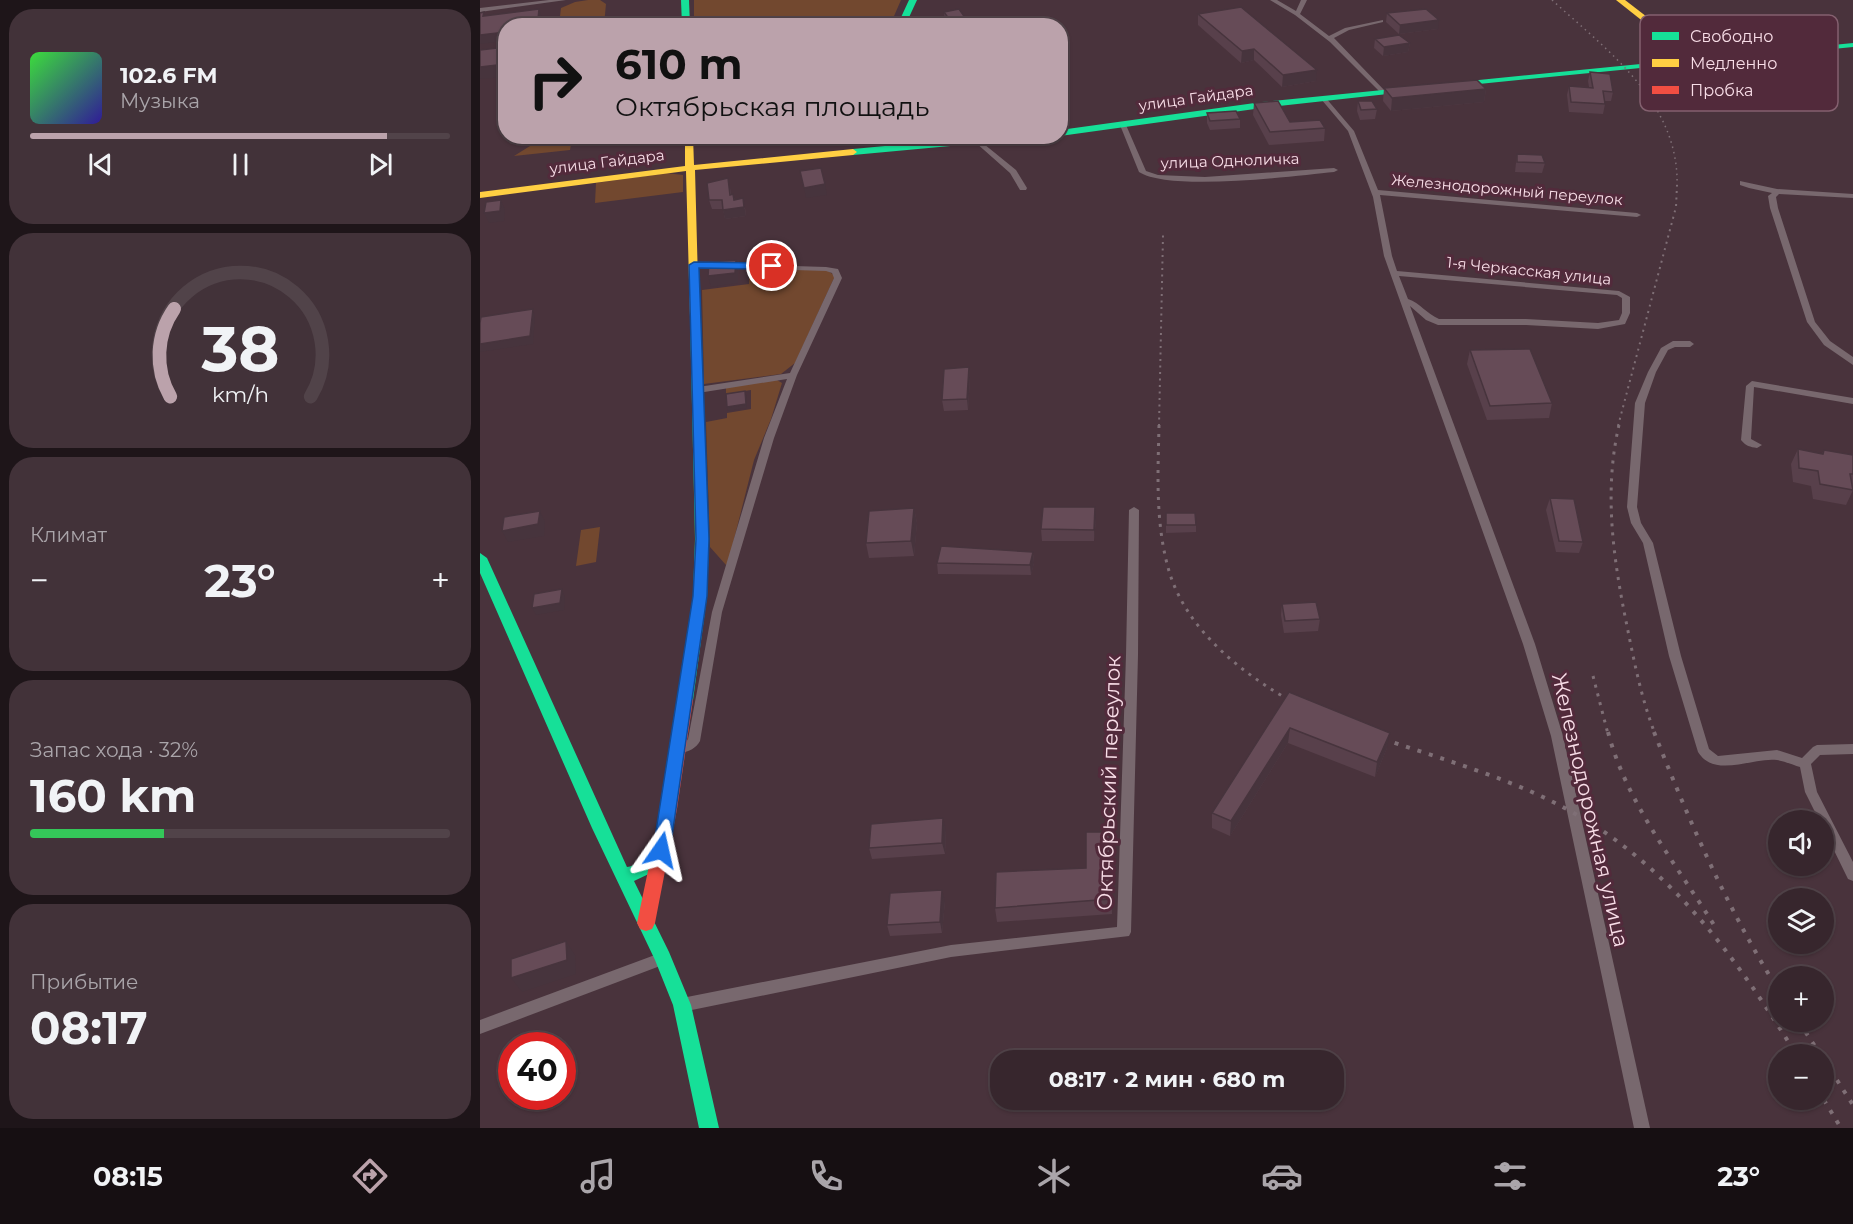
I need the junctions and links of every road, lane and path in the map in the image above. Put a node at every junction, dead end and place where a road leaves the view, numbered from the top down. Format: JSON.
{"nodes":[{"id":1,"x":563,"y":0,"type":"edge"},
{"id":2,"x":685,"y":0,"type":"edge"},
{"id":3,"x":913,"y":0,"type":"edge"},
{"id":4,"x":1273,"y":0,"type":"edge"},
{"id":5,"x":1304,"y":0,"type":"edge"},
{"id":6,"x":1620,"y":0,"type":"edge"},
{"id":7,"x":480,"y":10,"type":"edge"},
{"id":8,"x":1297,"y":14,"type":"junction"},
{"id":9,"x":1640,"y":15,"type":"edge"},
{"id":10,"x":686,"y":18,"type":"edge"},
{"id":11,"x":905,"y":18,"type":"edge"},
{"id":12,"x":1381,"y":21,"type":"dead end"},
{"id":13,"x":1330,"y":40,"type":"junction"},
{"id":14,"x":1853,"y":45,"type":"edge"},
{"id":15,"x":1838,"y":46,"type":"edge"},
{"id":16,"x":1640,"y":64,"type":"edge"},
{"id":17,"x":1449,"y":85,"type":"edge"},
{"id":18,"x":1416,"y":88,"type":"edge"},
{"id":19,"x":1383,"y":92,"type":"junction"},
{"id":20,"x":1323,"y":98,"type":"junction"},
{"id":21,"x":1123,"y":125,"type":"junction"},
{"id":22,"x":1068,"y":132,"type":"edge"},
{"id":23,"x":690,"y":144,"type":"edge"},
{"id":24,"x":926,"y":144,"type":"edge"},
{"id":25,"x":981,"y":144,"type":"edge"},
{"id":26,"x":691,"y":168,"type":"junction"},
{"id":27,"x":1334,"y":170,"type":"dead end"},
{"id":28,"x":1743,"y":183,"type":"dead end"},
{"id":29,"x":1023,"y":188,"type":"dead end"},
{"id":30,"x":1778,"y":191,"type":"junction"},
{"id":31,"x":1376,"y":192,"type":"junction"},
{"id":32,"x":480,"y":195,"type":"edge"},
{"id":33,"x":1853,"y":196,"type":"edge"},
{"id":34,"x":1637,"y":214,"type":"dead end"},
{"id":35,"x":694,"y":265,"type":"junction"},
{"id":36,"x":1395,"y":273,"type":"junction"},
{"id":37,"x":1406,"y":301,"type":"junction"},
{"id":38,"x":1690,"y":344,"type":"dead end"},
{"id":39,"x":1853,"y":362,"type":"edge"},
{"id":40,"x":793,"y":375,"type":"junction"},
{"id":41,"x":698,"y":390,"type":"junction"},
{"id":42,"x":1853,"y":401,"type":"edge"},
{"id":43,"x":1757,"y":445,"type":"dead end"},
{"id":44,"x":1134,"y":510,"type":"dead end"},
{"id":45,"x":480,"y":558,"type":"edge"},
{"id":46,"x":678,"y":748,"type":"junction"},
{"id":47,"x":1853,"y":749,"type":"edge"},
{"id":48,"x":1805,"y":764,"type":"junction"},
{"id":49,"x":661,"y":850,"type":"junction"},
{"id":50,"x":622,"y":874,"type":"junction"},
{"id":51,"x":1853,"y":875,"type":"edge"},
{"id":52,"x":646,"y":923,"type":"junction"},
{"id":53,"x":663,"y":958,"type":"junction"},
{"id":54,"x":682,"y":1005,"type":"junction"},
{"id":55,"x":480,"y":1027,"type":"edge"},
{"id":56,"x":709,"y":1128,"type":"edge"},
{"id":57,"x":1642,"y":1128,"type":"edge"}],
"edges":[{"from":1,"to":7,"type":"street"},
{"from":2,"to":10,"type":"street"},
{"from":3,"to":11,"type":"street"},
{"from":4,"to":8,"type":"street"},
{"from":5,"to":8,"type":"street"},
{"from":6,"to":9,"type":"street"},
{"from":8,"to":13,"type":"street"},
{"from":12,"to":13,"type":"street"},
{"from":13,"to":19,"type":"street"},
{"from":14,"to":15,"type":"street"},
{"from":16,"to":17,"type":"street"},
{"from":18,"to":19,"type":"street","name":"улица Гайдара"},
{"from":19,"to":20,"type":"street","name":"улица Гайдара"},
{"from":20,"to":21,"type":"street","name":"улица Гайдара"},
{"from":20,"to":31,"type":"street"},
{"from":21,"to":22,"type":"street","name":"улица Гайдара"},
{"from":21,"to":27,"type":"street","name":"улица Одноличка"},
{"from":23,"to":26,"type":"street"},
{"from":24,"to":26,"type":"street","name":"улица Гайдара"},
{"from":25,"to":29,"type":"street"},
{"from":26,"to":32,"type":"street","name":"улица Гайдара"},
{"from":26,"to":35,"type":"street"},
{"from":28,"to":30,"type":"street"},
{"from":30,"to":33,"type":"street"},
{"from":30,"to":39,"type":"street"},
{"from":31,"to":34,"type":"street","name":"Железнодорожный переулок"},
{"from":31,"to":36,"type":"street"},
{"from":35,"to":40,"type":"street"},
{"from":35,"to":41,"type":"street"},
{"from":36,"to":37,"type":"street"},
{"from":36,"to":37,"type":"street","name":"1-я Черкасская улица"},
{"from":37,"to":57,"type":"street","name":"Железнодорожная улица"},
{"from":38,"to":48,"type":"street"},
{"from":40,"to":41,"type":"street"},
{"from":40,"to":46,"type":"street"},
{"from":41,"to":46,"type":"street"},
{"from":42,"to":43,"type":"street"},
{"from":44,"to":54,"type":"street","name":"Октябрьский переулок"},
{"from":45,"to":50,"type":"street"},
{"from":46,"to":49,"type":"street"},
{"from":47,"to":48,"type":"street"},
{"from":48,"to":51,"type":"street"},
{"from":49,"to":50,"type":"street"},
{"from":49,"to":52,"type":"street"},
{"from":50,"to":52,"type":"street"},
{"from":52,"to":53,"type":"street"},
{"from":53,"to":54,"type":"street"},
{"from":53,"to":55,"type":"street"},
{"from":54,"to":56,"type":"street"}]}
